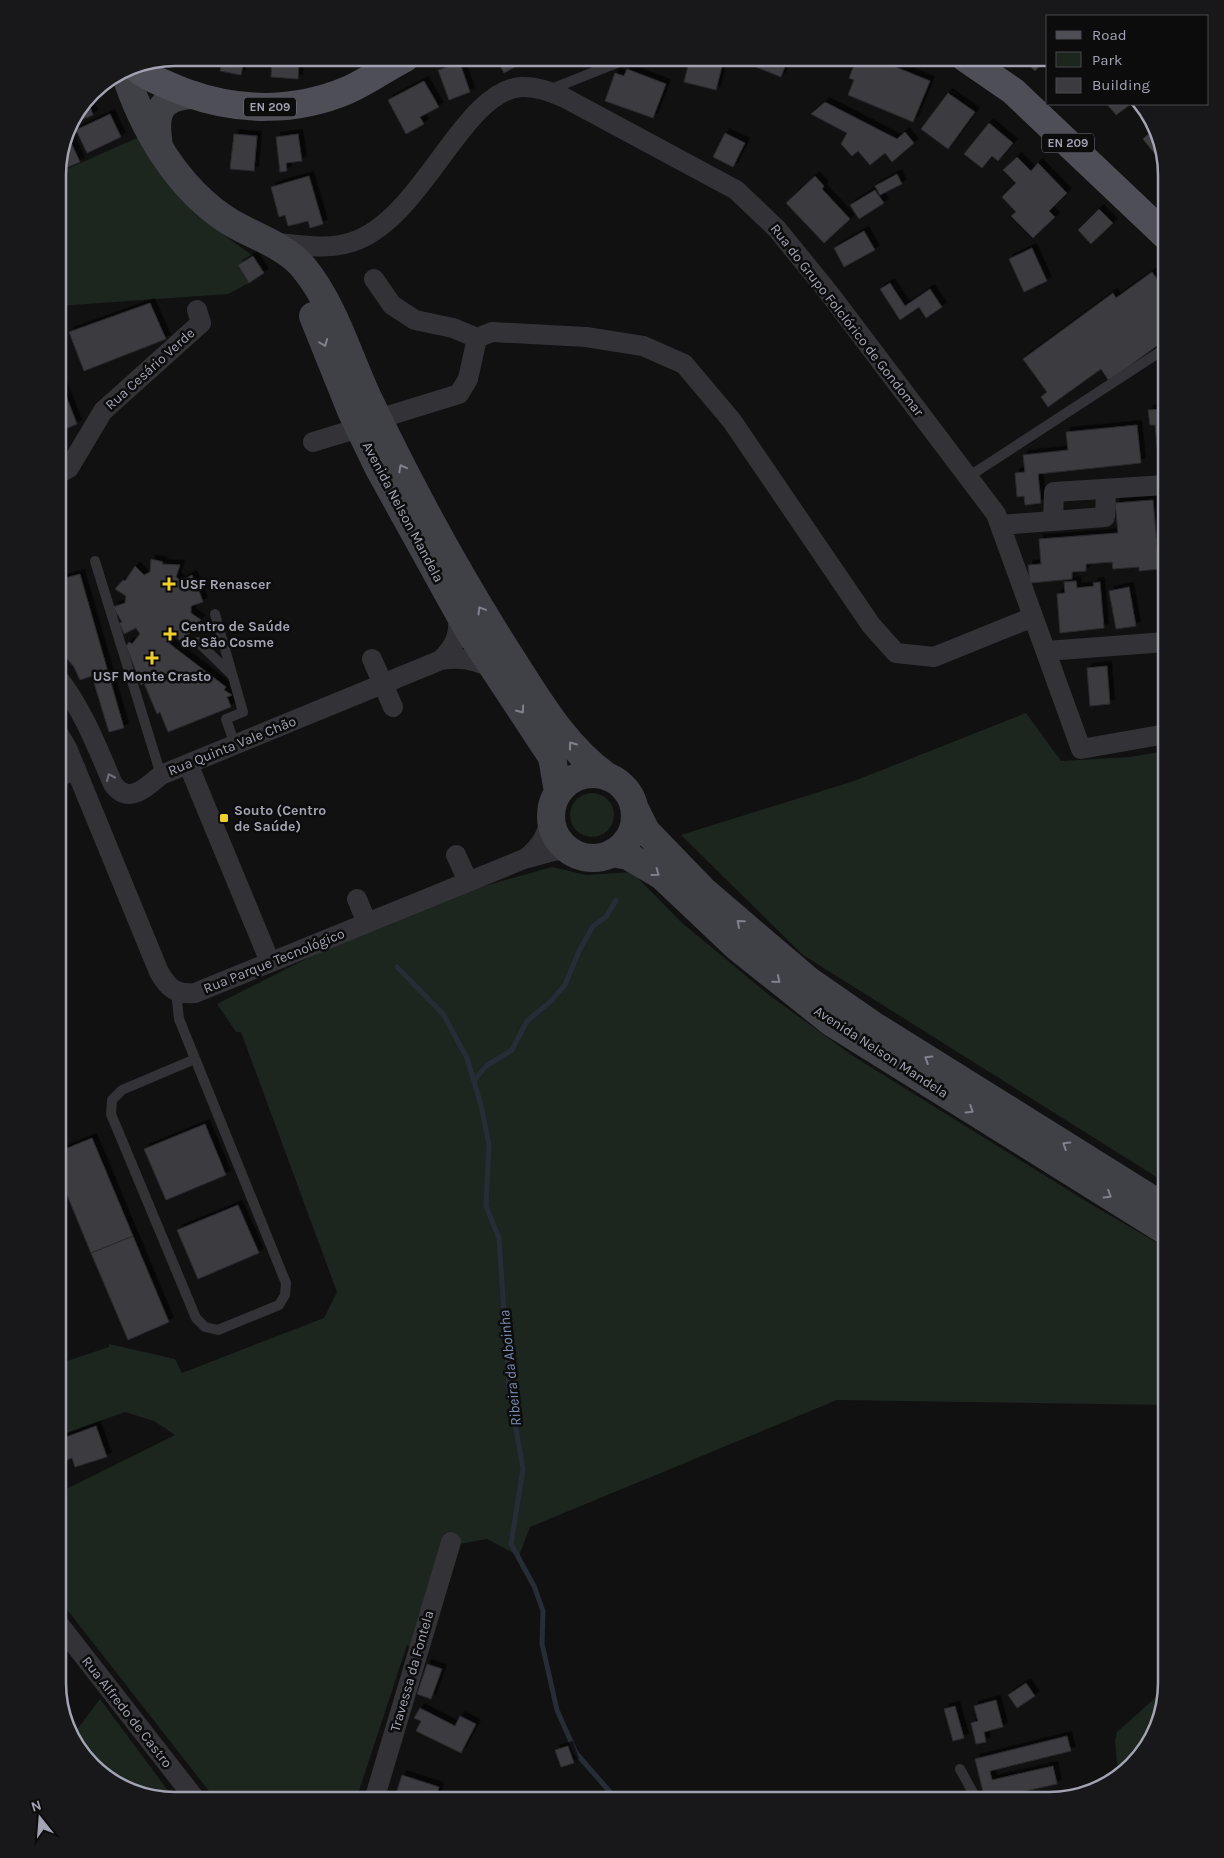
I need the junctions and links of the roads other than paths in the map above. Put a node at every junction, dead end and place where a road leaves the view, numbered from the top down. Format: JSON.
{"nodes":[{"id":1,"x":391,"y":66,"type":"edge"},
{"id":2,"x":609,"y":66,"type":"edge"},
{"id":3,"x":977,"y":66,"type":"edge"},
{"id":4,"x":142,"y":72,"type":"edge"},
{"id":5,"x":127,"y":78,"type":"edge"},
{"id":6,"x":548,"y":90,"type":"junction"},
{"id":7,"x":193,"y":95,"type":"junction"},
{"id":8,"x":159,"y":146,"type":"junction"},
{"id":9,"x":1158,"y":228,"type":"edge"},
{"id":10,"x":249,"y":232,"type":"junction"},
{"id":11,"x":273,"y":243,"type":"junction"},
{"id":12,"x":328,"y":247,"type":"junction"},
{"id":13,"x":374,"y":279,"type":"dead end"},
{"id":14,"x":197,"y":310,"type":"dead end"},
{"id":15,"x":477,"y":338,"type":"junction"},
{"id":16,"x":348,"y":349,"type":"junction"},
{"id":17,"x":1158,"y":353,"type":"edge"},
{"id":18,"x":369,"y":424,"type":"junction"},
{"id":19,"x":313,"y":442,"type":"dead end"},
{"id":20,"x":66,"y":470,"type":"edge"},
{"id":21,"x":968,"y":477,"type":"junction"},
{"id":22,"x":1158,"y":486,"type":"edge"},
{"id":23,"x":1106,"y":489,"type":"junction"},
{"id":24,"x":1053,"y":520,"type":"junction"},
{"id":25,"x":1000,"y":525,"type":"junction"},
{"id":26,"x":95,"y":561,"type":"dead end"},
{"id":27,"x":456,"y":610,"type":"junction"},
{"id":28,"x":215,"y":614,"type":"dead end"},
{"id":29,"x":1033,"y":617,"type":"junction"},
{"id":30,"x":198,"y":642,"type":"dead end"},
{"id":31,"x":1158,"y":643,"type":"edge"},
{"id":32,"x":1046,"y":651,"type":"junction"},
{"id":33,"x":372,"y":659,"type":"dead end"},
{"id":34,"x":441,"y":660,"type":"junction"},
{"id":35,"x":494,"y":670,"type":"junction"},
{"id":36,"x":232,"y":676,"type":"junction"},
{"id":37,"x":383,"y":684,"type":"junction"},
{"id":38,"x":66,"y":688,"type":"edge"},
{"id":39,"x":393,"y":707,"type":"dead end"},
{"id":40,"x":1158,"y":735,"type":"edge"},
{"id":41,"x":236,"y":744,"type":"junction"},
{"id":42,"x":66,"y":746,"type":"edge"},
{"id":43,"x":188,"y":764,"type":"junction"},
{"id":44,"x":67,"y":773,"type":"edge"},
{"id":45,"x":161,"y":775,"type":"junction"},
{"id":46,"x":608,"y":777,"type":"junction"},
{"id":47,"x":558,"y":792,"type":"junction"},
{"id":48,"x":634,"y":807,"type":"junction"},
{"id":49,"x":551,"y":818,"type":"junction"},
{"id":50,"x":572,"y":852,"type":"junction"},
{"id":51,"x":612,"y":853,"type":"junction"},
{"id":52,"x":456,"y":855,"type":"dead end"},
{"id":53,"x":524,"y":859,"type":"junction"},
{"id":54,"x":468,"y":882,"type":"junction"},
{"id":55,"x":357,"y":899,"type":"dead end"},
{"id":56,"x":367,"y":923,"type":"junction"},
{"id":57,"x":270,"y":962,"type":"junction"},
{"id":58,"x":176,"y":992,"type":"junction"},
{"id":59,"x":195,"y":1059,"type":"junction"},
{"id":60,"x":1158,"y":1203,"type":"edge"},
{"id":61,"x":1158,"y":1226,"type":"edge"},
{"id":62,"x":451,"y":1542,"type":"dead end"},
{"id":63,"x":66,"y":1633,"type":"edge"},
{"id":64,"x":960,"y":1769,"type":"dead end"},
{"id":65,"x":190,"y":1792,"type":"edge"},
{"id":66,"x":376,"y":1792,"type":"edge"},
{"id":67,"x":973,"y":1792,"type":"edge"}],
"edges":[{"from":1,"to":7,"type":"main road","number":"EN 209"},
{"from":2,"to":6,"type":"lane"},
{"from":3,"to":9,"type":"main road","number":"EN 209"},
{"from":4,"to":7,"type":"main road","number":"EN 209"},
{"from":5,"to":8,"type":"main road"},
{"from":6,"to":12,"type":"street","name":"Rua do Grupo Folclórico de Gondomar"},
{"from":6,"to":21,"type":"street","name":"Rua do Grupo Folclórico de Gondomar"},
{"from":7,"to":8,"type":"main road"},
{"from":8,"to":10,"type":"main road"},
{"from":10,"to":11,"type":"main road","name":"Avenida Nelson Mandela"},
{"from":10,"to":18,"type":"main road","name":"Avenida Nelson Mandela","one_way":true},
{"from":11,"to":12,"type":"street","name":"Rua do Grupo Folclórico de Gondomar"},
{"from":11,"to":16,"type":"main road","name":"Avenida Nelson Mandela"},
{"from":12,"to":16,"type":"street"},
{"from":13,"to":15,"type":"street"},
{"from":14,"to":20,"type":"street","name":"Rua Cesário Verde"},
{"from":15,"to":18,"type":"street"},
{"from":15,"to":29,"type":"street"},
{"from":16,"to":18,"type":"main road","name":"Avenida Nelson Mandela"},
{"from":17,"to":21,"type":"lane"},
{"from":18,"to":19,"type":"street"},
{"from":18,"to":27,"type":"main road","name":"Avenida Nelson Mandela"},
{"from":46,"to":18,"type":"main road","name":"Avenida Nelson Mandela","one_way":true},
{"from":21,"to":25,"type":"street","name":"Rua do Grupo Folclórico de Gondomar"},
{"from":22,"to":23,"type":"street"},
{"from":23,"to":24,"type":"street"},
{"from":23,"to":24,"type":"street"},
{"from":24,"to":25,"type":"street"},
{"from":25,"to":29,"type":"street","name":"Rua do Grupo Folclórico de Gondomar"},
{"from":26,"to":45,"type":"lane"},
{"from":27,"to":34,"type":"street","name":"Rua Quinta Vale Chão"},
{"from":27,"to":35,"type":"main road","name":"Avenida Nelson Mandela"},
{"from":28,"to":36,"type":"lane"},
{"from":29,"to":32,"type":"street","name":"Rua do Grupo Folclórico de Gondomar"},
{"from":30,"to":36,"type":"lane"},
{"from":31,"to":32,"type":"street"},
{"from":32,"to":40,"type":"street","name":"Rua do Grupo Folclórico de Gondomar"},
{"from":33,"to":37,"type":"street"},
{"from":34,"to":35,"type":"street","name":"Rua Quinta Vale Chão"},
{"from":34,"to":37,"type":"street","name":"Rua Quinta Vale Chão"},
{"from":35,"to":47,"type":"main road","name":"Avenida Nelson Mandela","one_way":true},
{"from":36,"to":41,"type":"lane"},
{"from":37,"to":39,"type":"street"},
{"from":37,"to":41,"type":"street","name":"Rua Quinta Vale Chão"},
{"from":45,"to":38,"type":"street","name":"Rua Quinta Vale Chão","one_way":true},
{"from":41,"to":43,"type":"street","name":"Rua Quinta Vale Chão"},
{"from":42,"to":44,"type":"street"},
{"from":43,"to":45,"type":"street","name":"Rua Quinta Vale Chão"},
{"from":43,"to":57,"type":"street"},
{"from":44,"to":58,"type":"street"},
{"from":46,"to":47,"type":"main road"},
{"from":46,"to":48,"type":"main road"},
{"from":47,"to":49,"type":"main road"},
{"from":48,"to":51,"type":"main road"},
{"from":60,"to":48,"type":"main road","name":"Avenida Nelson Mandela","one_way":true},
{"from":49,"to":50,"type":"main road"},
{"from":49,"to":53,"type":"street","name":"Rua Parque Tecnológico"},
{"from":50,"to":51,"type":"main road"},
{"from":50,"to":53,"type":"street","name":"Rua Parque Tecnológico"},
{"from":51,"to":61,"type":"main road","name":"Avenida Nelson Mandela","one_way":true},
{"from":52,"to":54,"type":"street"},
{"from":53,"to":54,"type":"street","name":"Rua Parque Tecnológico"},
{"from":54,"to":56,"type":"street","name":"Rua Parque Tecnológico"},
{"from":55,"to":56,"type":"street"},
{"from":56,"to":57,"type":"street","name":"Rua Parque Tecnológico"},
{"from":57,"to":58,"type":"street","name":"Rua Parque Tecnológico"},
{"from":58,"to":59,"type":"lane"},
{"from":59,"to":59,"type":"lane"},
{"from":62,"to":66,"type":"street","name":"Travessa da Fontela"},
{"from":63,"to":65,"type":"street","name":"Rua Alfredo de Castro"},
{"from":64,"to":67,"type":"lane"}]}
